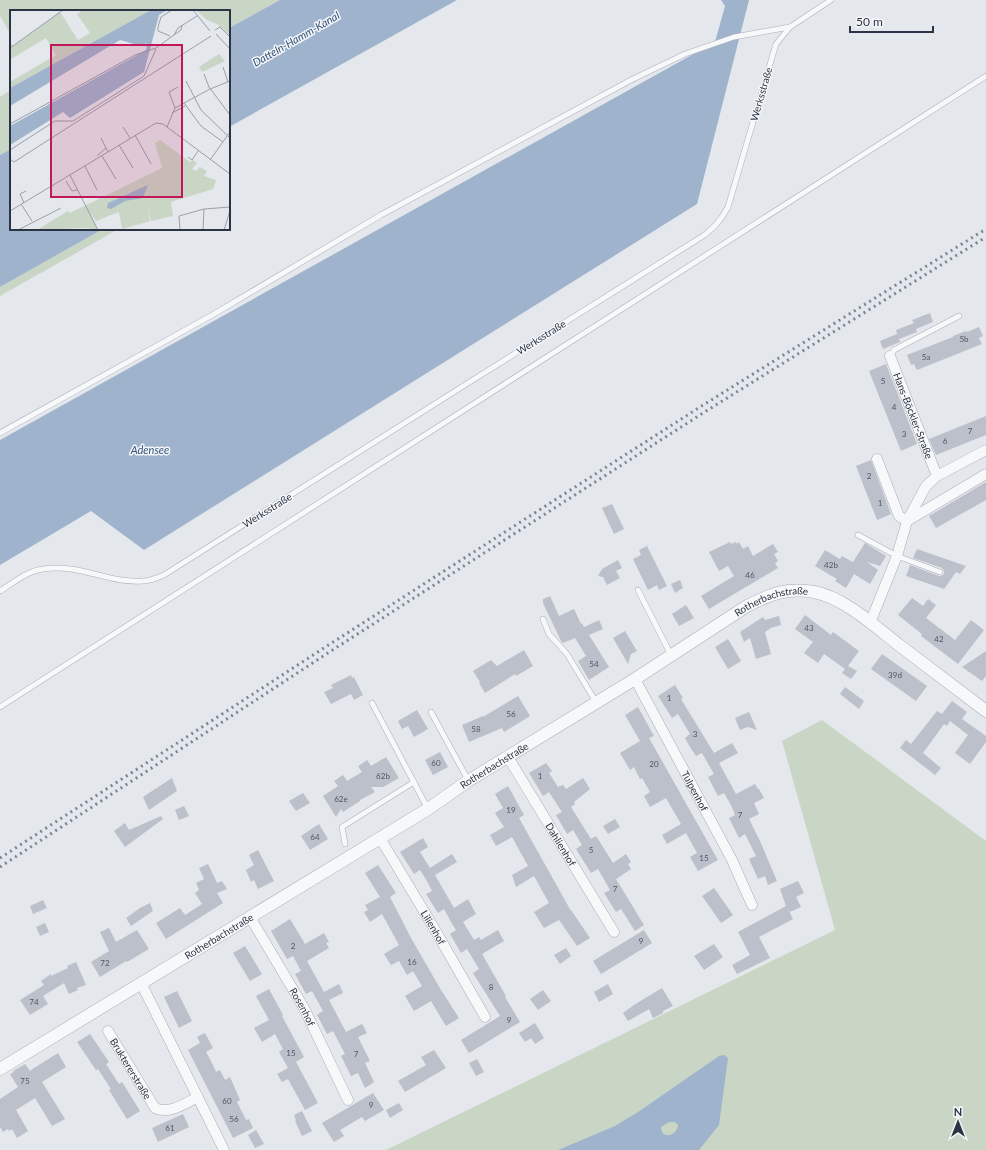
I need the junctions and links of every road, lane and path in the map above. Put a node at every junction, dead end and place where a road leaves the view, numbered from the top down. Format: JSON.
{"nodes":[{"id":1,"x":831,"y":0,"type":"edge"},
{"id":2,"x":790,"y":27,"type":"junction"},
{"id":3,"x":986,"y":76,"type":"edge"},
{"id":4,"x":959,"y":316,"type":"dead end"},
{"id":5,"x":890,"y":356,"type":"joint"},
{"id":6,"x":0,"y":433,"type":"edge"},
{"id":7,"x":986,"y":450,"type":"edge"},
{"id":8,"x":877,"y":459,"type":"dead end"},
{"id":9,"x":986,"y":474,"type":"edge"},
{"id":10,"x":937,"y":476,"type":"junction"},
{"id":11,"x":907,"y":521,"type":"junction"},
{"id":12,"x":858,"y":535,"type":"dead end"},
{"id":13,"x":898,"y":556,"type":"junction"},
{"id":14,"x":940,"y":572,"type":"dead end"},
{"id":15,"x":638,"y":590,"type":"dead end"},
{"id":16,"x":0,"y":591,"type":"edge"},
{"id":17,"x":543,"y":618,"type":"dead end"},
{"id":18,"x":870,"y":623,"type":"junction"},
{"id":19,"x":671,"y":655,"type":"junction"},
{"id":20,"x":636,"y":679,"type":"junction"},
{"id":21,"x":372,"y":703,"type":"dead end"},
{"id":22,"x":597,"y":703,"type":"junction"},
{"id":23,"x":0,"y":707,"type":"edge"},
{"id":24,"x":986,"y":711,"type":"edge"},
{"id":25,"x":431,"y":712,"type":"dead end"},
{"id":26,"x":508,"y":757,"type":"junction"},
{"id":27,"x":468,"y":781,"type":"junction"},
{"id":28,"x":414,"y":782,"type":"junction"},
{"id":29,"x":428,"y":809,"type":"junction"},
{"id":30,"x":380,"y":838,"type":"junction"},
{"id":31,"x":345,"y":844,"type":"dead end"},
{"id":32,"x":752,"y":905,"type":"dead end"},
{"id":33,"x":250,"y":917,"type":"junction"},
{"id":34,"x":614,"y":932,"type":"dead end"},
{"id":35,"x":141,"y":983,"type":"junction"},
{"id":36,"x":486,"y":1017,"type":"dead end"},
{"id":37,"x":108,"y":1031,"type":"dead end"},
{"id":38,"x":0,"y":1070,"type":"edge"},
{"id":39,"x":198,"y":1097,"type":"junction"},
{"id":40,"x":348,"y":1100,"type":"dead end"},
{"id":41,"x":224,"y":1150,"type":"edge"}],
"edges":[{"from":1,"to":2,"type":"lane"},
{"from":2,"to":6,"type":"lane"},
{"from":2,"to":16,"type":"lane","name":"Werksstraße"},
{"from":3,"to":23,"type":"lane"},
{"from":4,"to":5,"type":"lane"},
{"from":5,"to":10,"type":"street","name":"Hans-Böckler-Straße"},
{"from":7,"to":10,"type":"street"},
{"from":8,"to":11,"type":"street"},
{"from":9,"to":11,"type":"street"},
{"from":10,"to":11,"type":"street"},
{"from":11,"to":13,"type":"street"},
{"from":12,"to":13,"type":"lane"},
{"from":13,"to":14,"type":"lane"},
{"from":13,"to":18,"type":"street"},
{"from":15,"to":19,"type":"lane"},
{"from":17,"to":22,"type":"lane"},
{"from":18,"to":19,"type":"street","name":"Rotherbachstraße"},
{"from":18,"to":24,"type":"street","name":"Rotherbachstraße"},
{"from":19,"to":20,"type":"street","name":"Rotherbachstraße"},
{"from":20,"to":22,"type":"street","name":"Rotherbachstraße"},
{"from":20,"to":32,"type":"street","name":"Tulpenhof"},
{"from":21,"to":28,"type":"lane"},
{"from":22,"to":26,"type":"street","name":"Rotherbachstraße"},
{"from":25,"to":27,"type":"lane"},
{"from":26,"to":27,"type":"street","name":"Rotherbachstraße"},
{"from":26,"to":34,"type":"street","name":"Dahlienhof"},
{"from":27,"to":29,"type":"street","name":"Rotherbachstraße"},
{"from":28,"to":29,"type":"lane"},
{"from":28,"to":31,"type":"lane"},
{"from":29,"to":30,"type":"street","name":"Rotherbachstraße"},
{"from":30,"to":33,"type":"street","name":"Rotherbachstraße"},
{"from":30,"to":36,"type":"street","name":"Lilienhof"},
{"from":33,"to":35,"type":"street","name":"Rotherbachstraße"},
{"from":33,"to":40,"type":"street","name":"Rosenhof"},
{"from":35,"to":38,"type":"street","name":"Rotherbachstraße"},
{"from":35,"to":39,"type":"street"},
{"from":37,"to":39,"type":"street","name":"Bruktererstraße"},
{"from":39,"to":41,"type":"street"}]}
